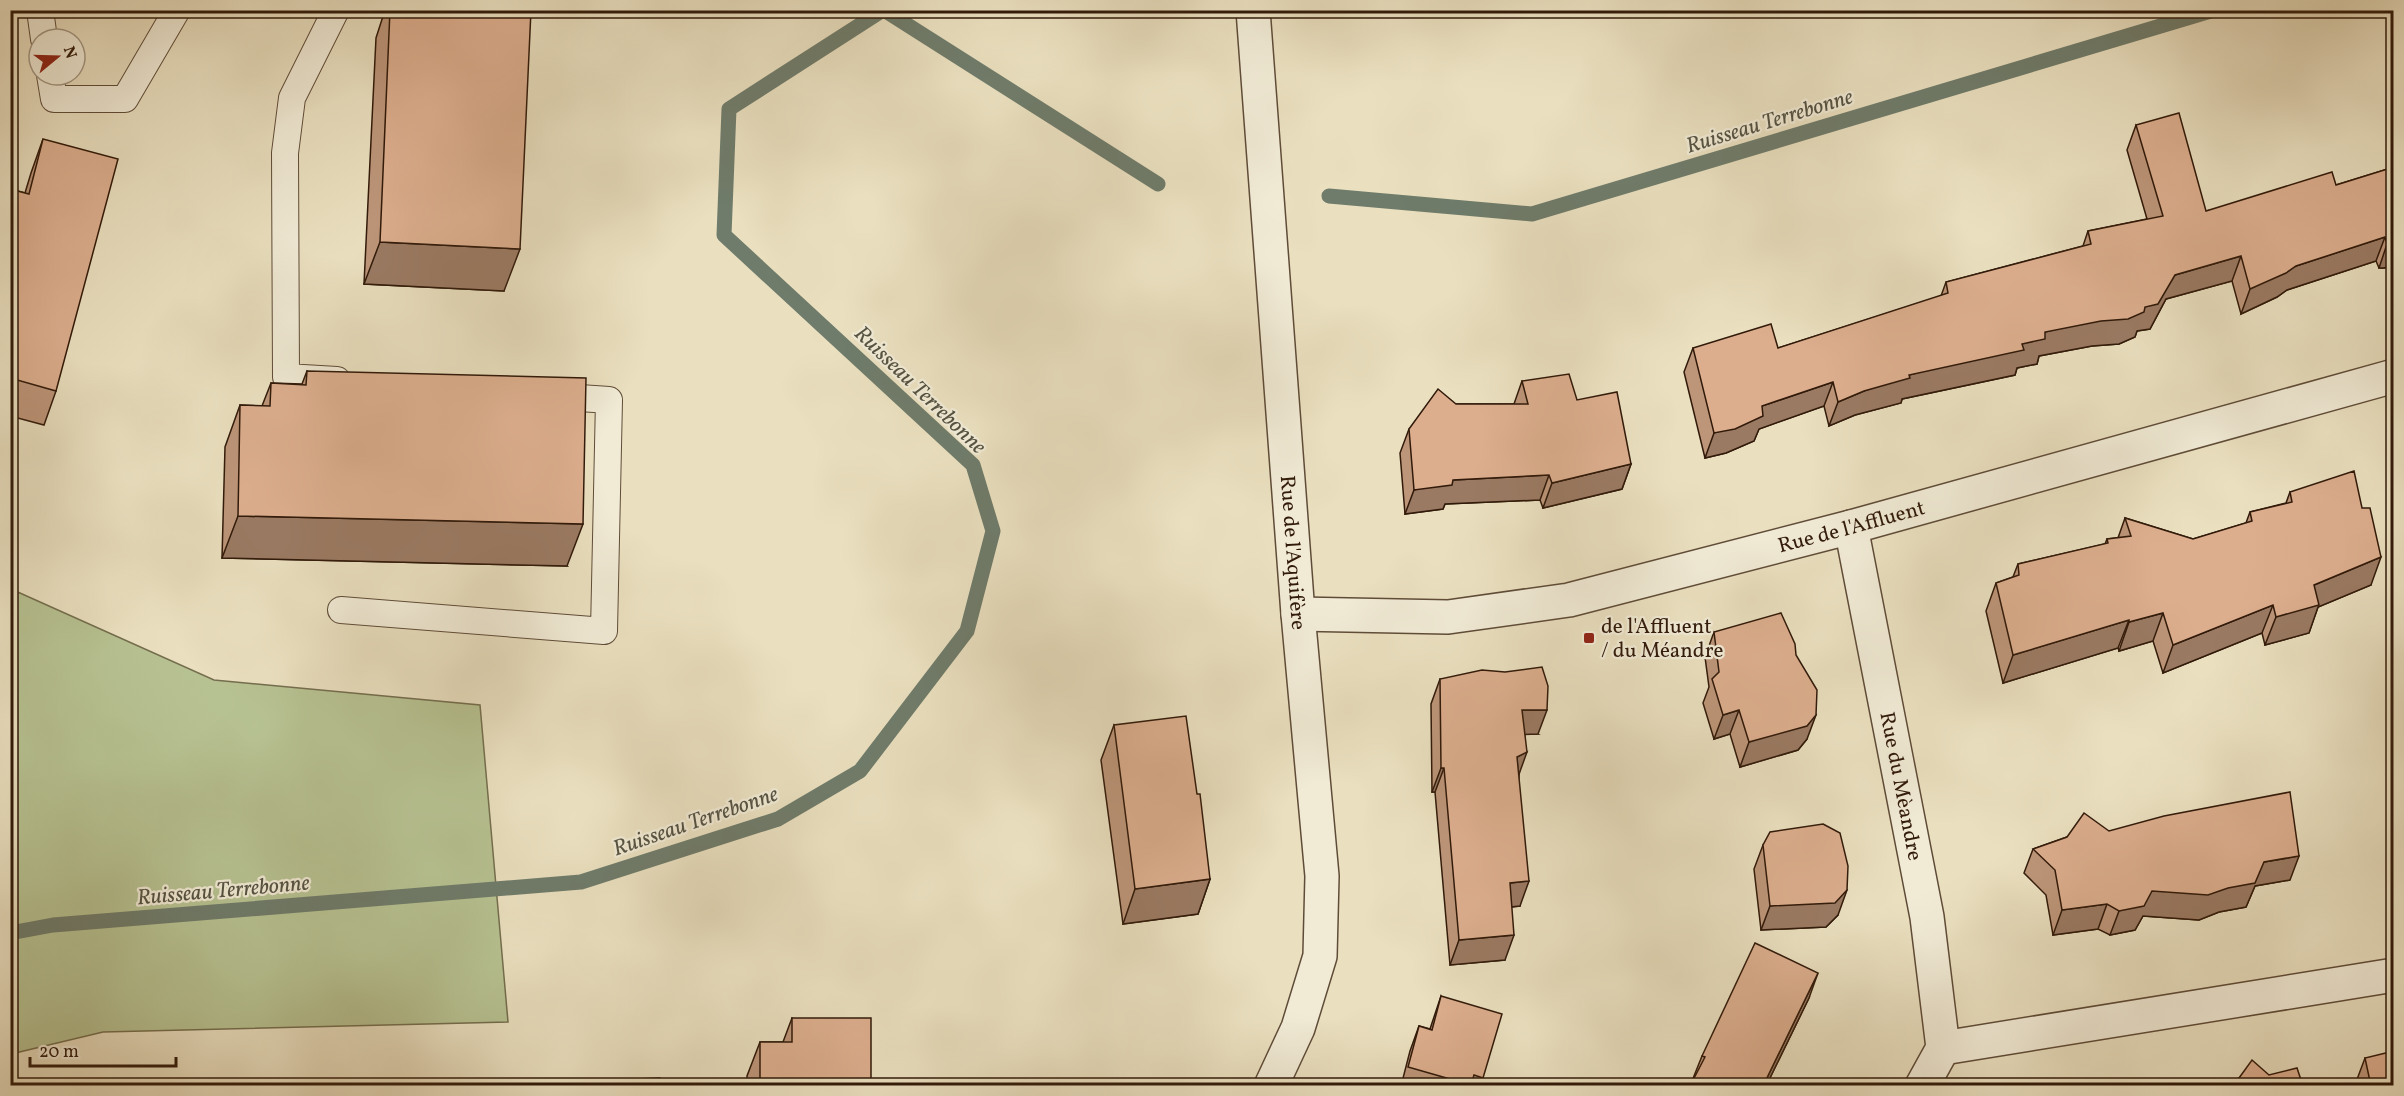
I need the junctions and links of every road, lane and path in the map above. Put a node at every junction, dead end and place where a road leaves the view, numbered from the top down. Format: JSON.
{"nodes":[{"id":1,"x":40,"y":10,"type":"edge"},
{"id":2,"x":177,"y":10,"type":"edge"},
{"id":3,"x":336,"y":10,"type":"edge"},
{"id":4,"x":1253,"y":10,"type":"edge"},
{"id":5,"x":42,"y":27,"type":"edge"},
{"id":6,"x":52,"y":87,"type":"edge"},
{"id":7,"x":2394,"y":376,"type":"edge"},
{"id":8,"x":355,"y":382,"type":"edge"},
{"id":9,"x":528,"y":394,"type":"edge"},
{"id":10,"x":1851,"y":527,"type":"junction"},
{"id":11,"x":341,"y":610,"type":"dead end"},
{"id":12,"x":1298,"y":614,"type":"junction"},
{"id":13,"x":2394,"y":975,"type":"edge"},
{"id":14,"x":1943,"y":1048,"type":"junction"},
{"id":15,"x":1271,"y":1086,"type":"edge"},
{"id":16,"x":1922,"y":1086,"type":"edge"}],
"edges":[{"from":1,"to":5,"type":"lane"},
{"from":2,"to":6,"type":"lane"},
{"from":3,"to":8,"type":"lane"},
{"from":4,"to":12,"type":"street","name":"Rue de l'Aquifère"},
{"from":7,"to":10,"type":"street","name":"Rue de l'Affluent"},
{"from":9,"to":11,"type":"lane"},
{"from":10,"to":12,"type":"street","name":"Rue de l'Affluent"},
{"from":10,"to":14,"type":"street","name":"Rue du Mèandre"},
{"from":12,"to":15,"type":"street","name":"Rue de l'Aquifère"},
{"from":13,"to":14,"type":"street"},
{"from":14,"to":16,"type":"street"}]}
